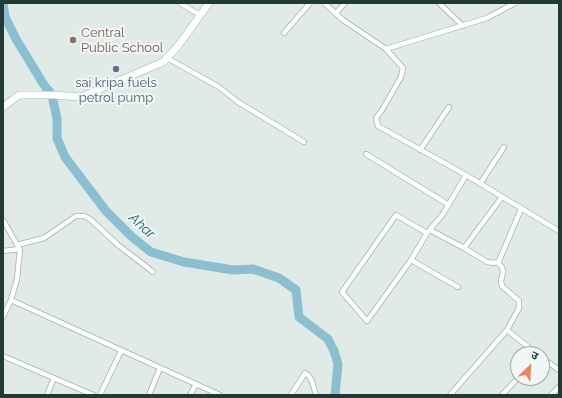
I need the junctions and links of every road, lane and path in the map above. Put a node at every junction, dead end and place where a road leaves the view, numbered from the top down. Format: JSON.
{"nodes":[{"id":1,"x":180,"y":3,"type":"edge"},
{"id":2,"x":210,"y":3,"type":"edge"},
{"id":3,"x":310,"y":3,"type":"edge"},
{"id":4,"x":324,"y":3,"type":"edge"},
{"id":5,"x":345,"y":3,"type":"edge"},
{"id":6,"x":439,"y":3,"type":"edge"},
{"id":7,"x":515,"y":3,"type":"edge"},
{"id":8,"x":336,"y":13,"type":"junction"},
{"id":9,"x":200,"y":15,"type":"junction"},
{"id":10,"x":463,"y":26,"type":"junction"},
{"id":11,"x":284,"y":33,"type":"dead end"},
{"id":12,"x":386,"y":49,"type":"junction"},
{"id":13,"x":167,"y":58,"type":"junction"},
{"id":14,"x":3,"y":107,"type":"edge"},
{"id":15,"x":449,"y":107,"type":"dead end"},
{"id":16,"x":304,"y":142,"type":"dead end"},
{"id":17,"x":504,"y":147,"type":"dead end"},
{"id":18,"x":420,"y":150,"type":"junction"},
{"id":19,"x":366,"y":154,"type":"dead end"},
{"id":20,"x":466,"y":176,"type":"junction"},
{"id":21,"x":480,"y":184,"type":"junction"},
{"id":22,"x":502,"y":197,"type":"junction"},
{"id":23,"x":449,"y":205,"type":"junction"},
{"id":24,"x":521,"y":209,"type":"junction"},
{"id":25,"x":3,"y":220,"type":"edge"},
{"id":26,"x":559,"y":231,"type":"edge"},
{"id":27,"x":429,"y":232,"type":"junction"},
{"id":28,"x":19,"y":247,"type":"junction"},
{"id":29,"x":464,"y":248,"type":"junction"},
{"id":30,"x":3,"y":251,"type":"edge"},
{"id":31,"x":411,"y":260,"type":"junction"},
{"id":32,"x":497,"y":262,"type":"junction"},
{"id":33,"x":153,"y":272,"type":"dead end"},
{"id":34,"x":458,"y":287,"type":"dead end"},
{"id":35,"x":11,"y":300,"type":"junction"},
{"id":36,"x":3,"y":317,"type":"edge"},
{"id":37,"x":507,"y":330,"type":"junction"},
{"id":38,"x":527,"y":346,"type":"edge"},
{"id":39,"x":121,"y":351,"type":"junction"},
{"id":40,"x":3,"y":356,"type":"edge"},
{"id":41,"x":550,"y":364,"type":"edge"},
{"id":42,"x":160,"y":368,"type":"junction"},
{"id":43,"x":559,"y":370,"type":"edge"},
{"id":44,"x":54,"y":378,"type":"junction"},
{"id":45,"x":196,"y":384,"type":"junction"},
{"id":46,"x":510,"y":386,"type":"edge"},
{"id":47,"x":559,"y":387,"type":"edge"},
{"id":48,"x":47,"y":395,"type":"edge"},
{"id":49,"x":93,"y":395,"type":"edge"},
{"id":50,"x":100,"y":395,"type":"edge"},
{"id":51,"x":149,"y":395,"type":"edge"},
{"id":52,"x":190,"y":395,"type":"edge"},
{"id":53,"x":220,"y":395,"type":"edge"},
{"id":54,"x":291,"y":395,"type":"edge"},
{"id":55,"x":316,"y":395,"type":"edge"},
{"id":56,"x":450,"y":395,"type":"edge"},
{"id":57,"x":502,"y":395,"type":"edge"},
{"id":58,"x":551,"y":395,"type":"edge"}],
"edges":[{"from":1,"to":9,"type":"street"},
{"from":2,"to":9,"type":"street"},
{"from":3,"to":11,"type":"street"},
{"from":4,"to":8,"type":"street"},
{"from":5,"to":8,"type":"street"},
{"from":6,"to":10,"type":"street"},
{"from":7,"to":10,"type":"street"},
{"from":8,"to":12,"type":"street"},
{"from":9,"to":13,"type":"street"},
{"from":10,"to":12,"type":"street"},
{"from":12,"to":18,"type":"street"},
{"from":13,"to":14,"type":"street"},
{"from":13,"to":16,"type":"street"},
{"from":15,"to":18,"type":"street"},
{"from":17,"to":21,"type":"street"},
{"from":18,"to":20,"type":"street"},
{"from":19,"to":23,"type":"street"},
{"from":20,"to":21,"type":"street"},
{"from":20,"to":23,"type":"street"},
{"from":21,"to":22,"type":"street"},
{"from":22,"to":24,"type":"street"},
{"from":22,"to":29,"type":"street"},
{"from":23,"to":27,"type":"street"},
{"from":24,"to":26,"type":"street"},
{"from":24,"to":32,"type":"street"},
{"from":25,"to":28,"type":"street"},
{"from":27,"to":29,"type":"street"},
{"from":27,"to":31,"type":"street"},
{"from":27,"to":31,"type":"street"},
{"from":28,"to":30,"type":"street"},
{"from":28,"to":33,"type":"street"},
{"from":28,"to":35,"type":"street"},
{"from":29,"to":32,"type":"street"},
{"from":31,"to":34,"type":"street"},
{"from":32,"to":37,"type":"street"},
{"from":35,"to":36,"type":"street"},
{"from":35,"to":39,"type":"street"},
{"from":37,"to":38,"type":"street"},
{"from":37,"to":56,"type":"street"},
{"from":39,"to":42,"type":"street"},
{"from":39,"to":50,"type":"street"},
{"from":40,"to":44,"type":"street"},
{"from":41,"to":43,"type":"street"},
{"from":42,"to":45,"type":"street"},
{"from":42,"to":51,"type":"street"},
{"from":44,"to":48,"type":"street"},
{"from":44,"to":49,"type":"street"},
{"from":45,"to":52,"type":"street"},
{"from":45,"to":53,"type":"street"},
{"from":46,"to":57,"type":"street"},
{"from":47,"to":58,"type":"street"},
{"from":54,"to":55,"type":"street"}]}
